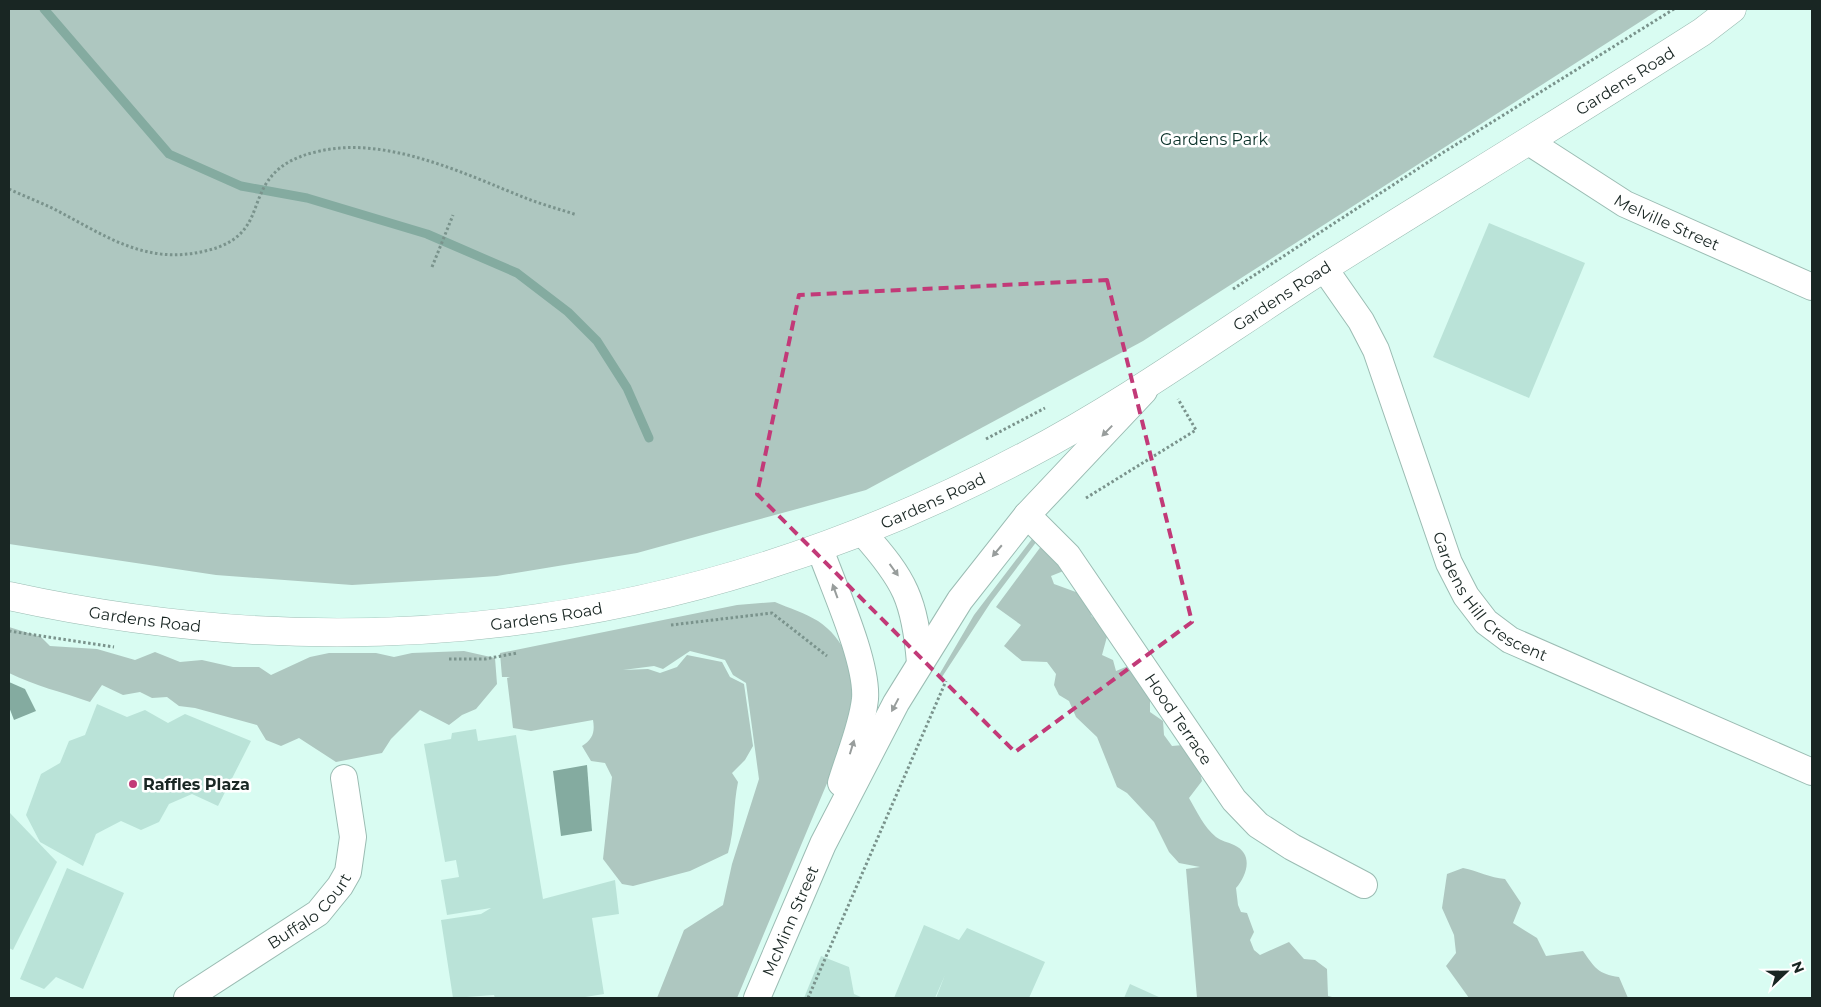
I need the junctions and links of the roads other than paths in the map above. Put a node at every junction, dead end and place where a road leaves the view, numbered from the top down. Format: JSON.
{"nodes":[{"id":1,"x":1732,"y":9,"type":"edge"},
{"id":2,"x":1529,"y":142,"type":"junction"},
{"id":3,"x":1324,"y":268,"type":"junction"},
{"id":4,"x":1812,"y":287,"type":"edge"},
{"id":5,"x":1151,"y":382,"type":"junction"},
{"id":6,"x":1027,"y":515,"type":"junction"},
{"id":7,"x":862,"y":533,"type":"junction"},
{"id":8,"x":820,"y":549,"type":"junction"},
{"id":9,"x":12,"y":597,"type":"edge"},
{"id":10,"x":920,"y":663,"type":"junction"},
{"id":11,"x":1812,"y":772,"type":"edge"},
{"id":12,"x":344,"y":778,"type":"dead end"},
{"id":13,"x":823,"y":844,"type":"junction"},
{"id":14,"x":1364,"y":885,"type":"dead end"},
{"id":15,"x":187,"y":998,"type":"edge"},
{"id":16,"x":757,"y":998,"type":"edge"}],
"edges":[{"from":1,"to":2,"type":"street","name":"Gardens Road"},
{"from":2,"to":3,"type":"street","name":"Gardens Road"},
{"from":2,"to":4,"type":"street","name":"Melville Street"},
{"from":3,"to":5,"type":"street","name":"Gardens Road"},
{"from":3,"to":11,"type":"street","name":"Gardens Hill Crescent"},
{"from":5,"to":6,"type":"street","one_way":true},
{"from":5,"to":7,"type":"street","name":"Gardens Road"},
{"from":6,"to":10,"type":"street","one_way":true},
{"from":6,"to":14,"type":"street","name":"Hood Terrace"},
{"from":7,"to":8,"type":"street","name":"Gardens Road"},
{"from":7,"to":10,"type":"street","one_way":true},
{"from":8,"to":9,"type":"street","name":"Gardens Road"},
{"from":13,"to":8,"type":"street","one_way":true},
{"from":10,"to":13,"type":"street","one_way":true},
{"from":12,"to":15,"type":"street","name":"Buffalo Court"},
{"from":13,"to":16,"type":"street","name":"McMinn Street"}]}
